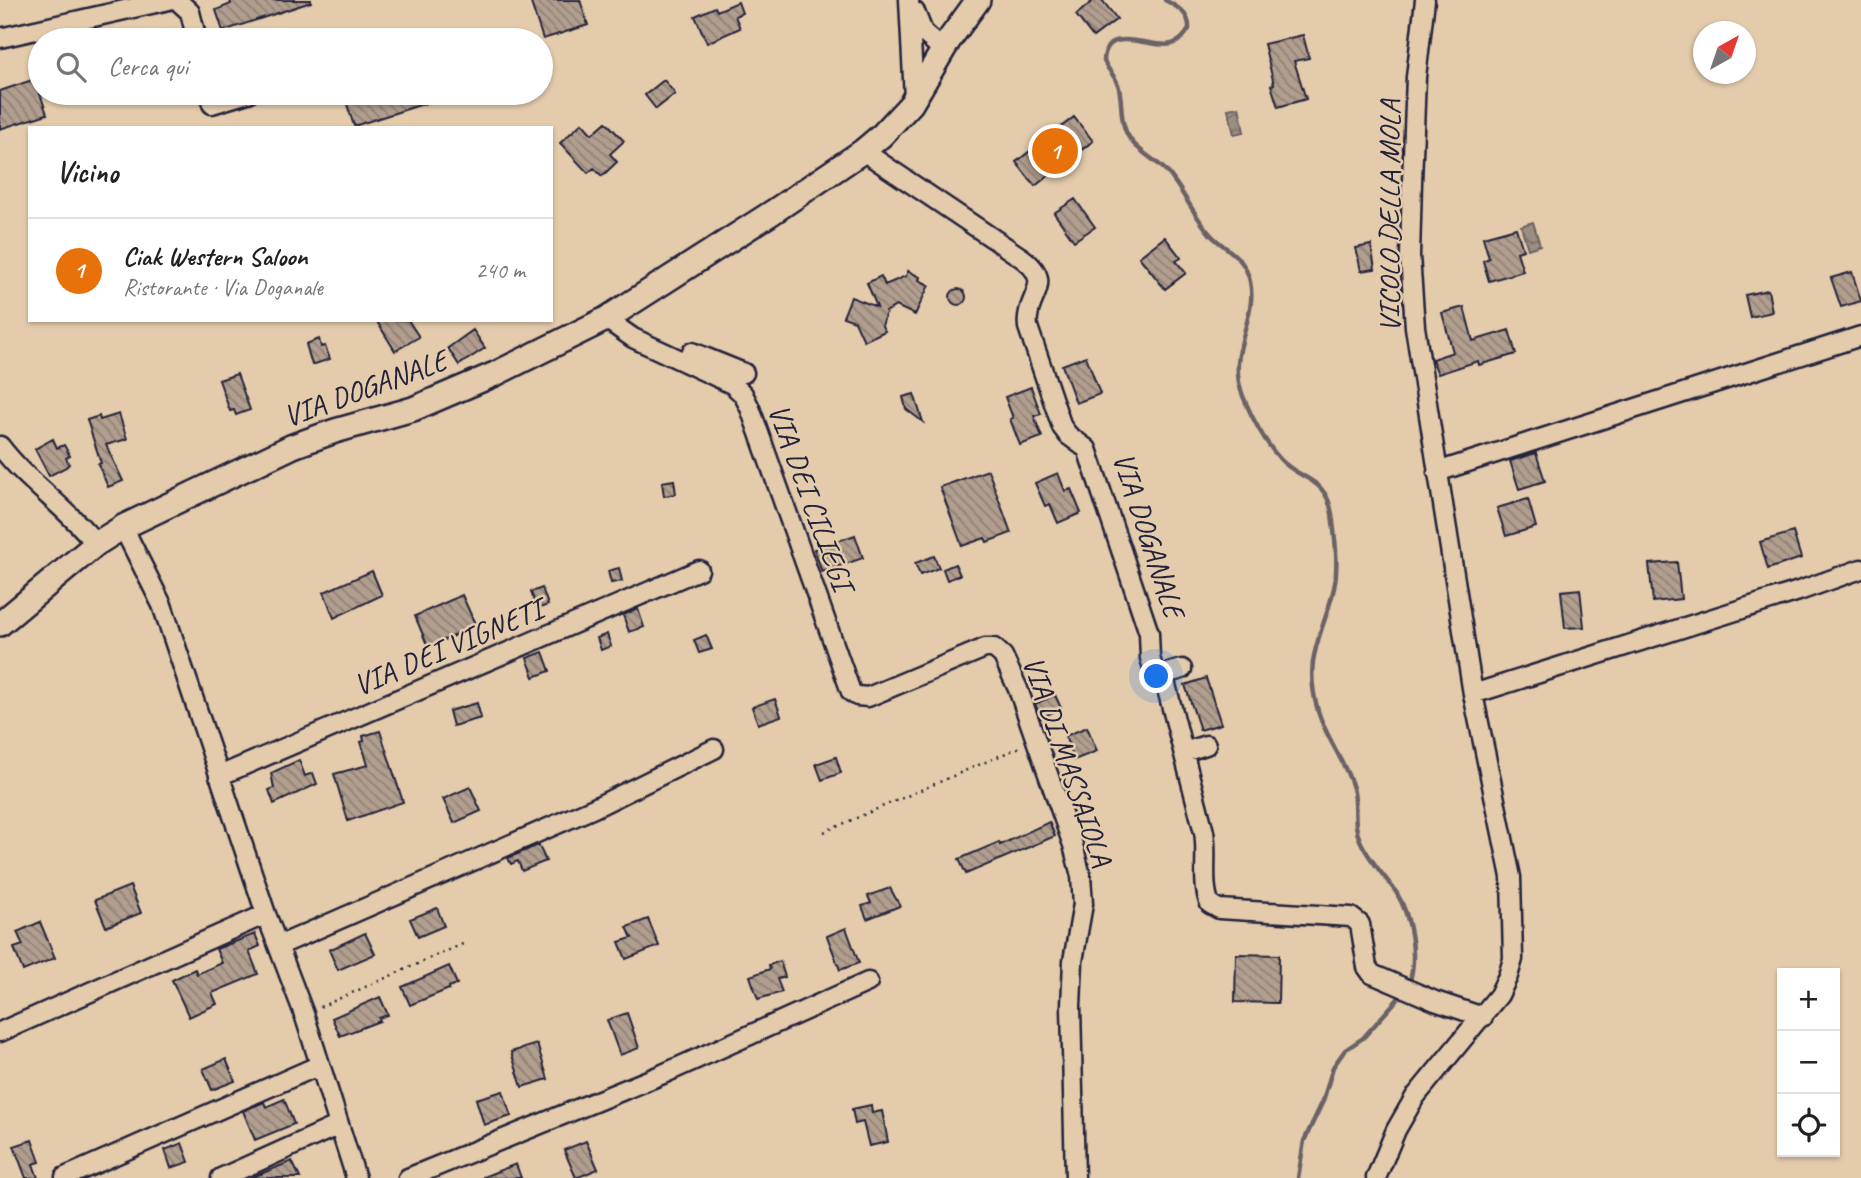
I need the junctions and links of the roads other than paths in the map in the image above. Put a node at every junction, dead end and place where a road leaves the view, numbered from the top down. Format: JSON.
{"nodes":[{"id":1,"x":169,"y":0,"type":"edge"},
{"id":2,"x":177,"y":0,"type":"edge"},
{"id":3,"x":910,"y":0,"type":"edge"},
{"id":4,"x":978,"y":0,"type":"edge"},
{"id":5,"x":1425,"y":0,"type":"edge"},
{"id":6,"x":44,"y":28,"type":"edge"},
{"id":7,"x":194,"y":28,"type":"edge"},
{"id":8,"x":28,"y":32,"type":"edge"},
{"id":9,"x":0,"y":38,"type":"edge"},
{"id":10,"x":943,"y":50,"type":"junction"},
{"id":11,"x":914,"y":99,"type":"junction"},
{"id":12,"x":863,"y":150,"type":"junction"},
{"id":13,"x":610,"y":316,"type":"junction"},
{"id":14,"x":1861,"y":336,"type":"edge"},
{"id":15,"x":744,"y":373,"type":"dead end"},
{"id":16,"x":0,"y":446,"type":"edge"},
{"id":17,"x":1437,"y":472,"type":"junction"},
{"id":18,"x":123,"y":527,"type":"junction"},
{"id":19,"x":96,"y":544,"type":"junction"},
{"id":20,"x":1861,"y":569,"type":"edge"},
{"id":21,"x":699,"y":570,"type":"dead end"},
{"id":22,"x":0,"y":624,"type":"edge"},
{"id":23,"x":1182,"y":669,"type":"dead end"},
{"id":24,"x":1154,"y":671,"type":"dead end"},
{"id":25,"x":849,"y":689,"type":"joint"},
{"id":26,"x":1473,"y":694,"type":"junction"},
{"id":27,"x":1206,"y":745,"type":"dead end"},
{"id":28,"x":714,"y":749,"type":"dead end"},
{"id":29,"x":1184,"y":752,"type":"junction"},
{"id":30,"x":219,"y":776,"type":"junction"},
{"id":31,"x":267,"y":914,"type":"junction"},
{"id":32,"x":278,"y":946,"type":"junction"},
{"id":33,"x":868,"y":982,"type":"dead end"},
{"id":34,"x":1483,"y":1017,"type":"junction"},
{"id":35,"x":0,"y":1032,"type":"edge"},
{"id":36,"x":320,"y":1065,"type":"junction"},
{"id":37,"x":339,"y":1125,"type":"junction"},
{"id":38,"x":65,"y":1177,"type":"edge"},
{"id":39,"x":221,"y":1178,"type":"edge"},
{"id":40,"x":356,"y":1178,"type":"edge"},
{"id":41,"x":408,"y":1178,"type":"edge"},
{"id":42,"x":1075,"y":1178,"type":"edge"},
{"id":43,"x":1376,"y":1178,"type":"edge"}],
"edges":[{"from":1,"to":6,"type":"street"},
{"from":2,"to":7,"type":"street"},
{"from":3,"to":10,"type":"street"},
{"from":3,"to":11,"type":"street"},
{"from":4,"to":10,"type":"main road","name":"VIA DOGANALE"},
{"from":5,"to":17,"type":"street","name":"VICOLO DELLA MOLA"},
{"from":8,"to":9,"type":"street"},
{"from":10,"to":11,"type":"main road","name":"VIA DOGANALE"},
{"from":11,"to":12,"type":"main road","name":"VIA DOGANALE"},
{"from":12,"to":13,"type":"main road","name":"VIA DOGANALE"},
{"from":12,"to":24,"type":"street","name":"VIA DOGANALE"},
{"from":13,"to":15,"type":"street"},
{"from":13,"to":18,"type":"main road","name":"VIA DOGANALE"},
{"from":13,"to":25,"type":"street","name":"VIA DEI CILIEGI"},
{"from":14,"to":17,"type":"street"},
{"from":16,"to":19,"type":"street"},
{"from":17,"to":26,"type":"street","name":"VICOLO DELLA MOLA"},
{"from":18,"to":19,"type":"main road","name":"VIA DOGANALE"},
{"from":18,"to":30,"type":"street"},
{"from":19,"to":22,"type":"main road","name":"VIA DOGANALE"},
{"from":20,"to":26,"type":"street"},
{"from":21,"to":30,"type":"street","name":"VIA DEI VIGNETI"},
{"from":23,"to":29,"type":"street"},
{"from":25,"to":42,"type":"street","name":"VIA DI MASSAIOLA"},
{"from":26,"to":34,"type":"street","name":"VICOLO DELLA MOLA"},
{"from":27,"to":29,"type":"street"},
{"from":28,"to":32,"type":"street"},
{"from":29,"to":34,"type":"street"},
{"from":30,"to":31,"type":"street"},
{"from":31,"to":32,"type":"street"},
{"from":31,"to":35,"type":"street"},
{"from":32,"to":36,"type":"street"},
{"from":33,"to":41,"type":"street"},
{"from":34,"to":43,"type":"street","name":"VICOLO DELLA MOLA"},
{"from":36,"to":37,"type":"street"},
{"from":36,"to":38,"type":"street"},
{"from":37,"to":39,"type":"street"},
{"from":37,"to":40,"type":"street"}]}
